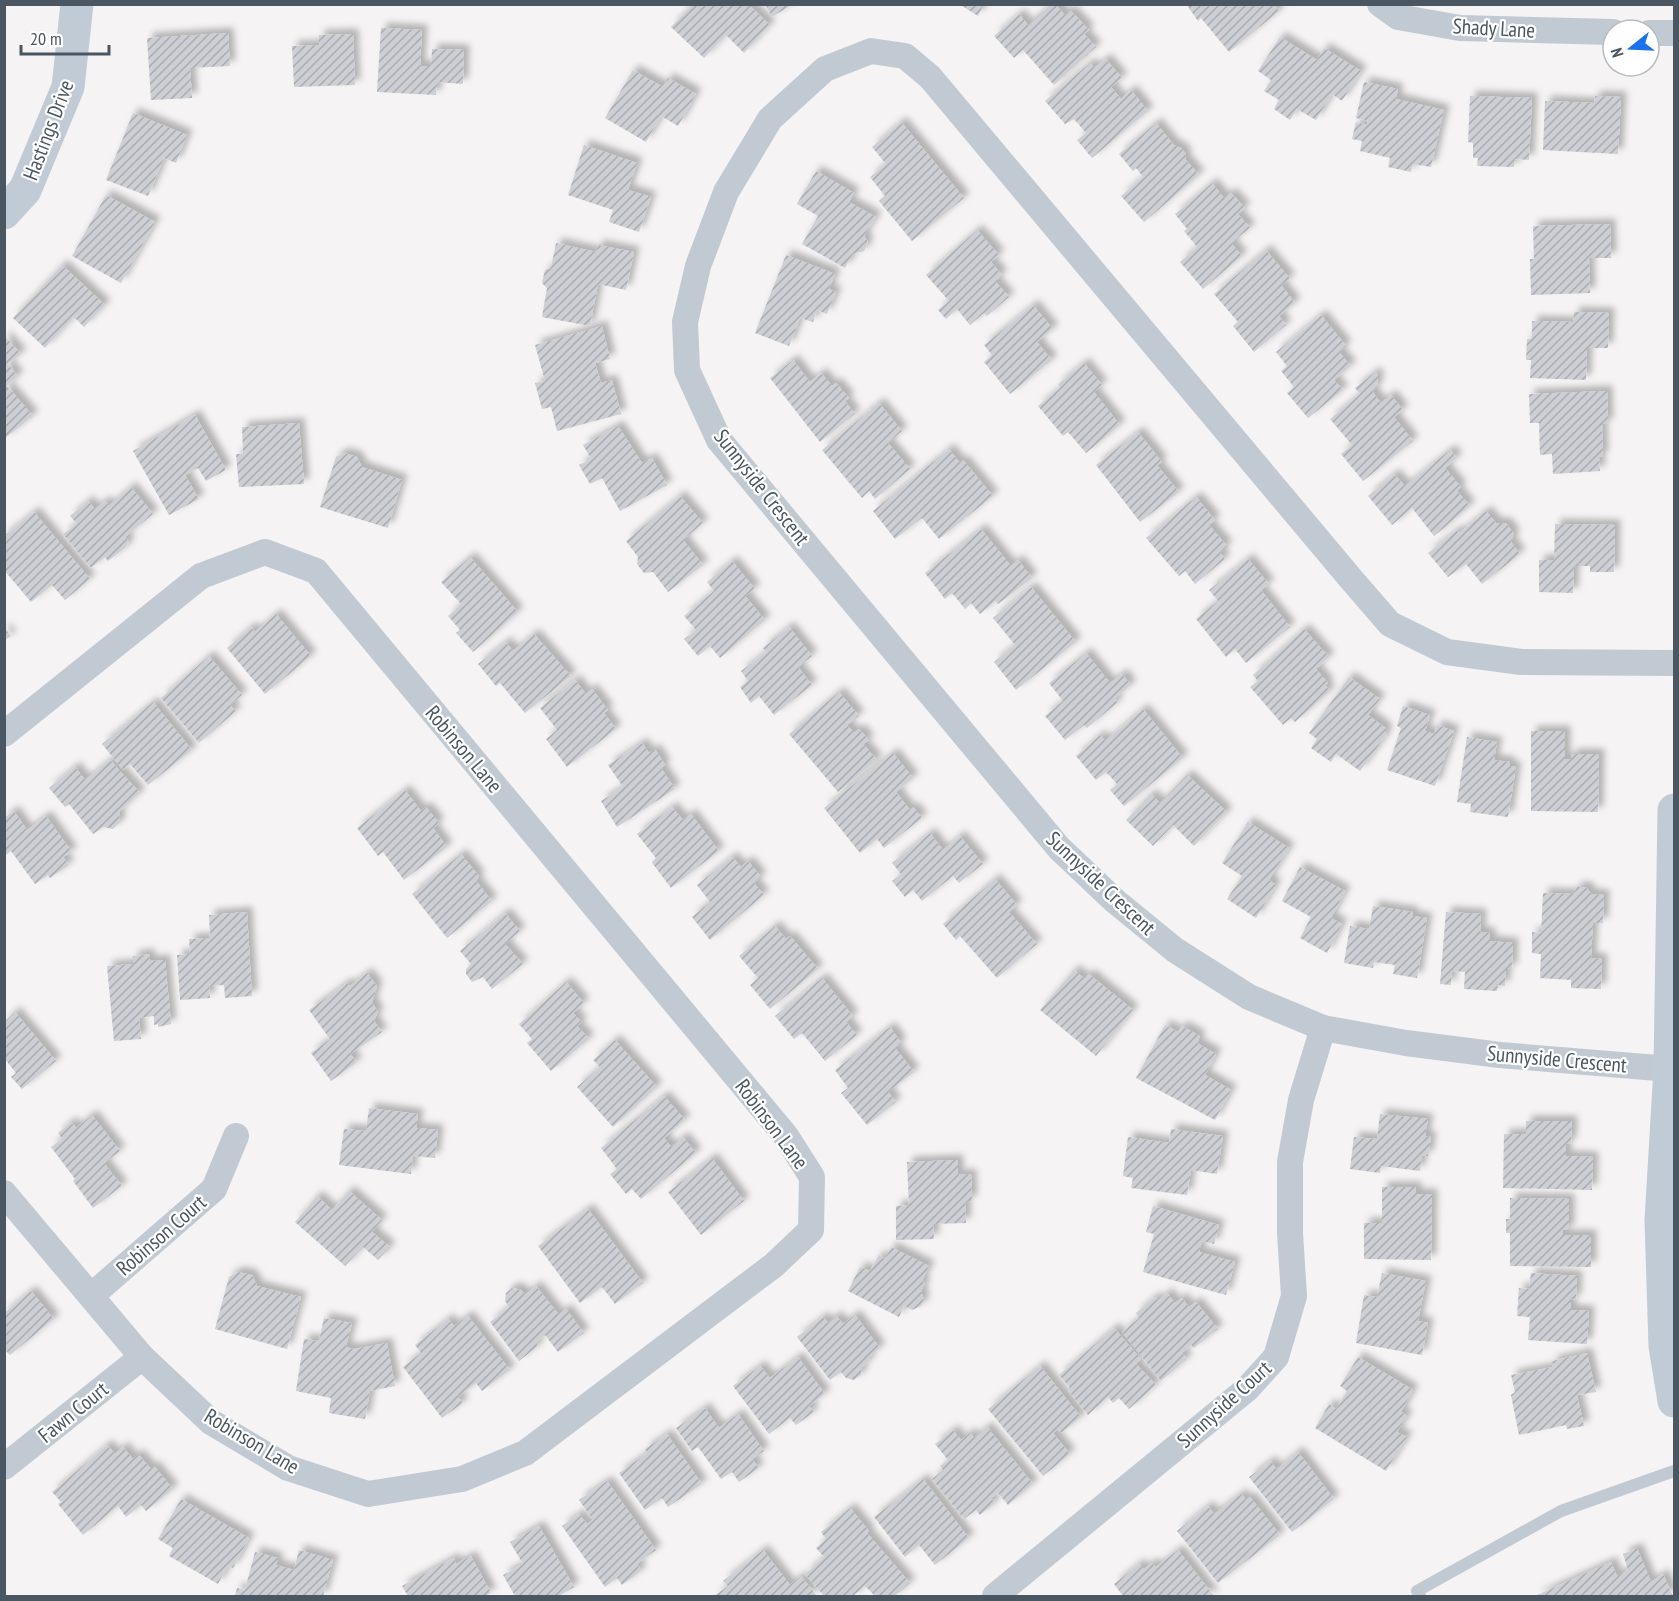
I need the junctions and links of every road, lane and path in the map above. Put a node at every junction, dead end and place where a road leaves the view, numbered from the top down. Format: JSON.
{"nodes":[{"id":1,"x":77,"y":4,"type":"edge"},
{"id":2,"x":1380,"y":4,"type":"edge"},
{"id":3,"x":1601,"y":32,"type":"edge"},
{"id":4,"x":4,"y":213,"type":"edge"},
{"id":5,"x":1674,"y":663,"type":"edge"},
{"id":6,"x":4,"y":734,"type":"edge"},
{"id":7,"x":1674,"y":810,"type":"edge"},
{"id":8,"x":1674,"y":858,"type":"edge"},
{"id":9,"x":1323,"y":1028,"type":"junction"},
{"id":10,"x":1670,"y":1069,"type":"junction"},
{"id":11,"x":236,"y":1136,"type":"dead end"},
{"id":12,"x":4,"y":1193,"type":"edge"},
{"id":13,"x":91,"y":1296,"type":"junction"},
{"id":14,"x":142,"y":1357,"type":"junction"},
{"id":15,"x":1674,"y":1401,"type":"edge"},
{"id":16,"x":4,"y":1467,"type":"edge"},
{"id":17,"x":1674,"y":1471,"type":"edge"},
{"id":18,"x":995,"y":1596,"type":"edge"},
{"id":19,"x":1420,"y":1596,"type":"edge"}],
"edges":[{"from":1,"to":4,"type":"street","name":"Hastings Drive"},
{"from":2,"to":3,"type":"street","name":"Shady Lane"},
{"from":5,"to":9,"type":"street","name":"Sunnyside Crescent"},
{"from":6,"to":14,"type":"street","name":"Robinson Lane"},
{"from":7,"to":8,"type":"street"},
{"from":8,"to":10,"type":"street"},
{"from":9,"to":10,"type":"street","name":"Sunnyside Crescent"},
{"from":9,"to":18,"type":"street","name":"Sunnyside Court"},
{"from":10,"to":15,"type":"street"},
{"from":11,"to":13,"type":"street","name":"Robinson Court"},
{"from":12,"to":13,"type":"street","name":"Robinson Lane"},
{"from":13,"to":14,"type":"street","name":"Robinson Lane"},
{"from":14,"to":16,"type":"street","name":"Fawn Court"},
{"from":17,"to":19,"type":"lane"}]}
